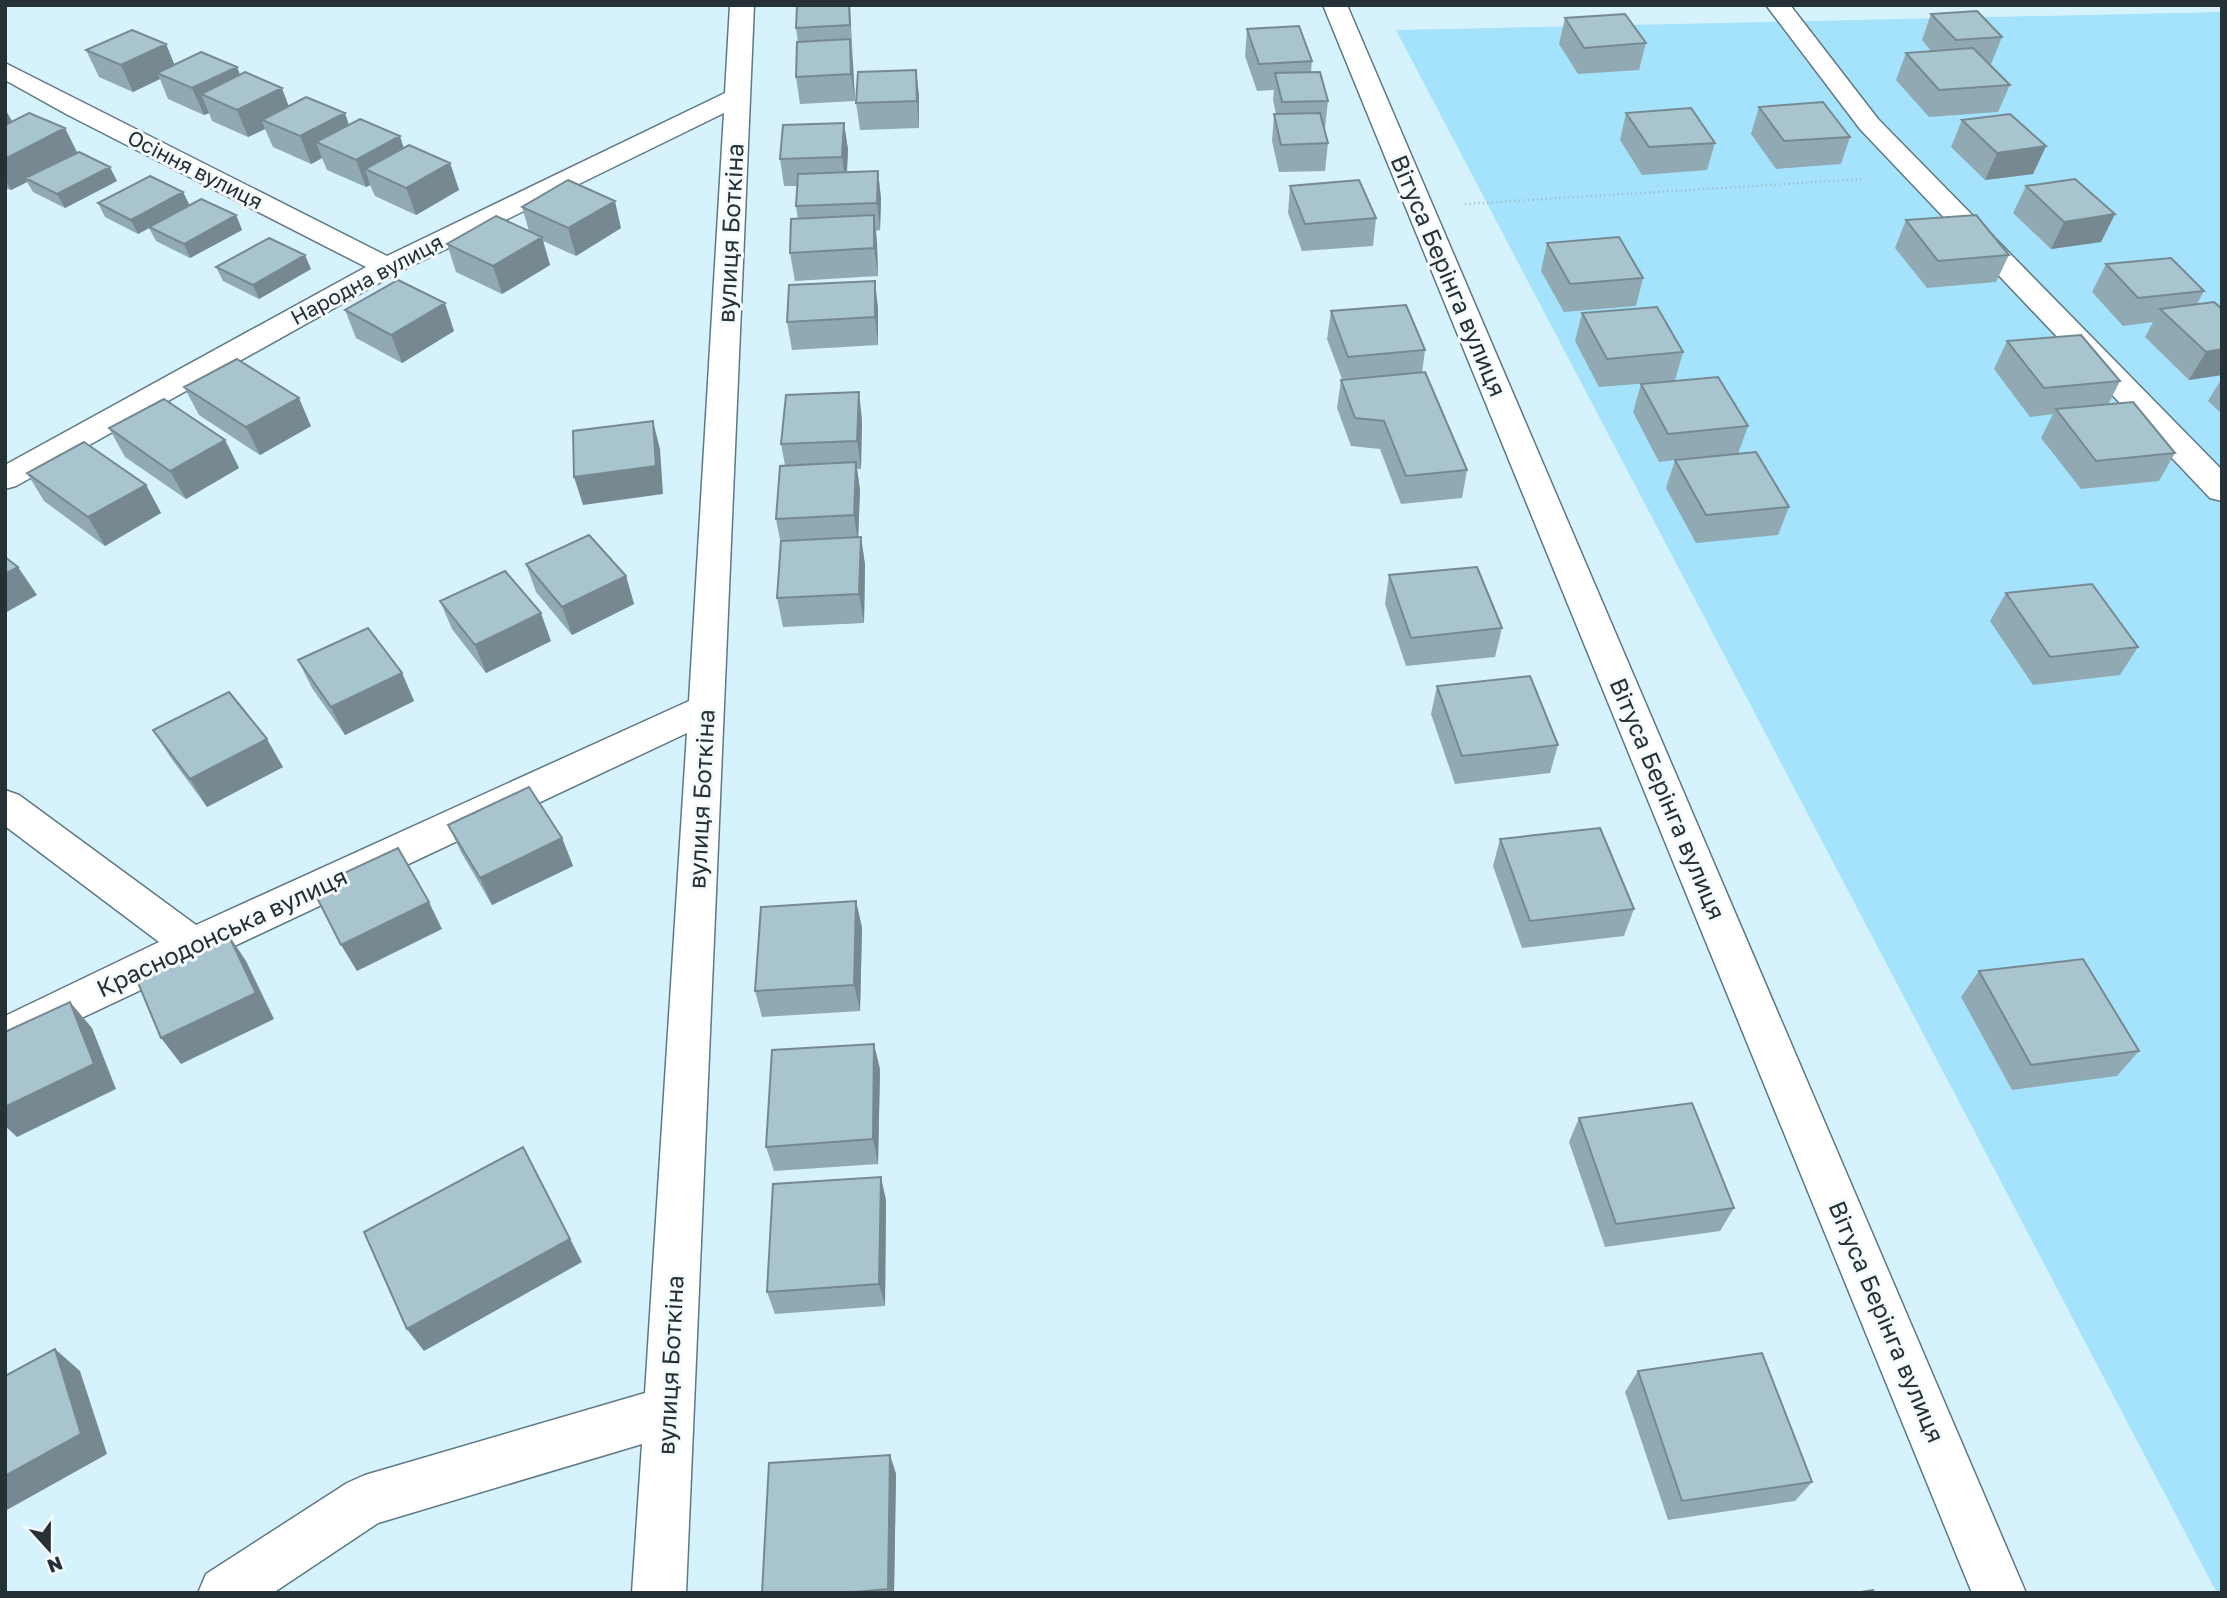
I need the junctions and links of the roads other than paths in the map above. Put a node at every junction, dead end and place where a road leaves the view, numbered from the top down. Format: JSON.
{"nodes":[{"id":1,"x":742,"y":5,"type":"edge"},
{"id":2,"x":1335,"y":5,"type":"edge"},
{"id":3,"x":1778,"y":5,"type":"edge"},
{"id":4,"x":5,"y":70,"type":"edge"},
{"id":5,"x":738,"y":96,"type":"junction"},
{"id":6,"x":387,"y":267,"type":"junction"},
{"id":7,"x":5,"y":479,"type":"edge"},
{"id":8,"x":2222,"y":490,"type":"edge"},
{"id":9,"x":708,"y":708,"type":"junction"},
{"id":10,"x":5,"y":805,"type":"edge"},
{"id":11,"x":193,"y":945,"type":"junction"},
{"id":12,"x":5,"y":1036,"type":"edge"},
{"id":13,"x":668,"y":1411,"type":"junction"},
{"id":14,"x":225,"y":1593,"type":"edge"},
{"id":15,"x":659,"y":1593,"type":"edge"},
{"id":16,"x":1999,"y":1593,"type":"edge"}],
"edges":[{"from":1,"to":5,"type":"street","name":"вулиця Боткіна"},
{"from":2,"to":16,"type":"street","name":"Вітуса Берінга вулиця"},
{"from":3,"to":8,"type":"street"},
{"from":4,"to":6,"type":"street","name":"Осіння вулиця"},
{"from":5,"to":6,"type":"street","name":"Народна вулиця"},
{"from":5,"to":9,"type":"street","name":"вулиця Боткіна"},
{"from":6,"to":7,"type":"street","name":"Народна вулиця"},
{"from":9,"to":11,"type":"street","name":"Краснодонська вулиця"},
{"from":9,"to":13,"type":"street","name":"вулиця Боткіна"},
{"from":10,"to":11,"type":"street"},
{"from":11,"to":12,"type":"street","name":"Краснодонська вулиця"},
{"from":13,"to":14,"type":"street"},
{"from":13,"to":15,"type":"street","name":"вулиця Боткіна"}]}
